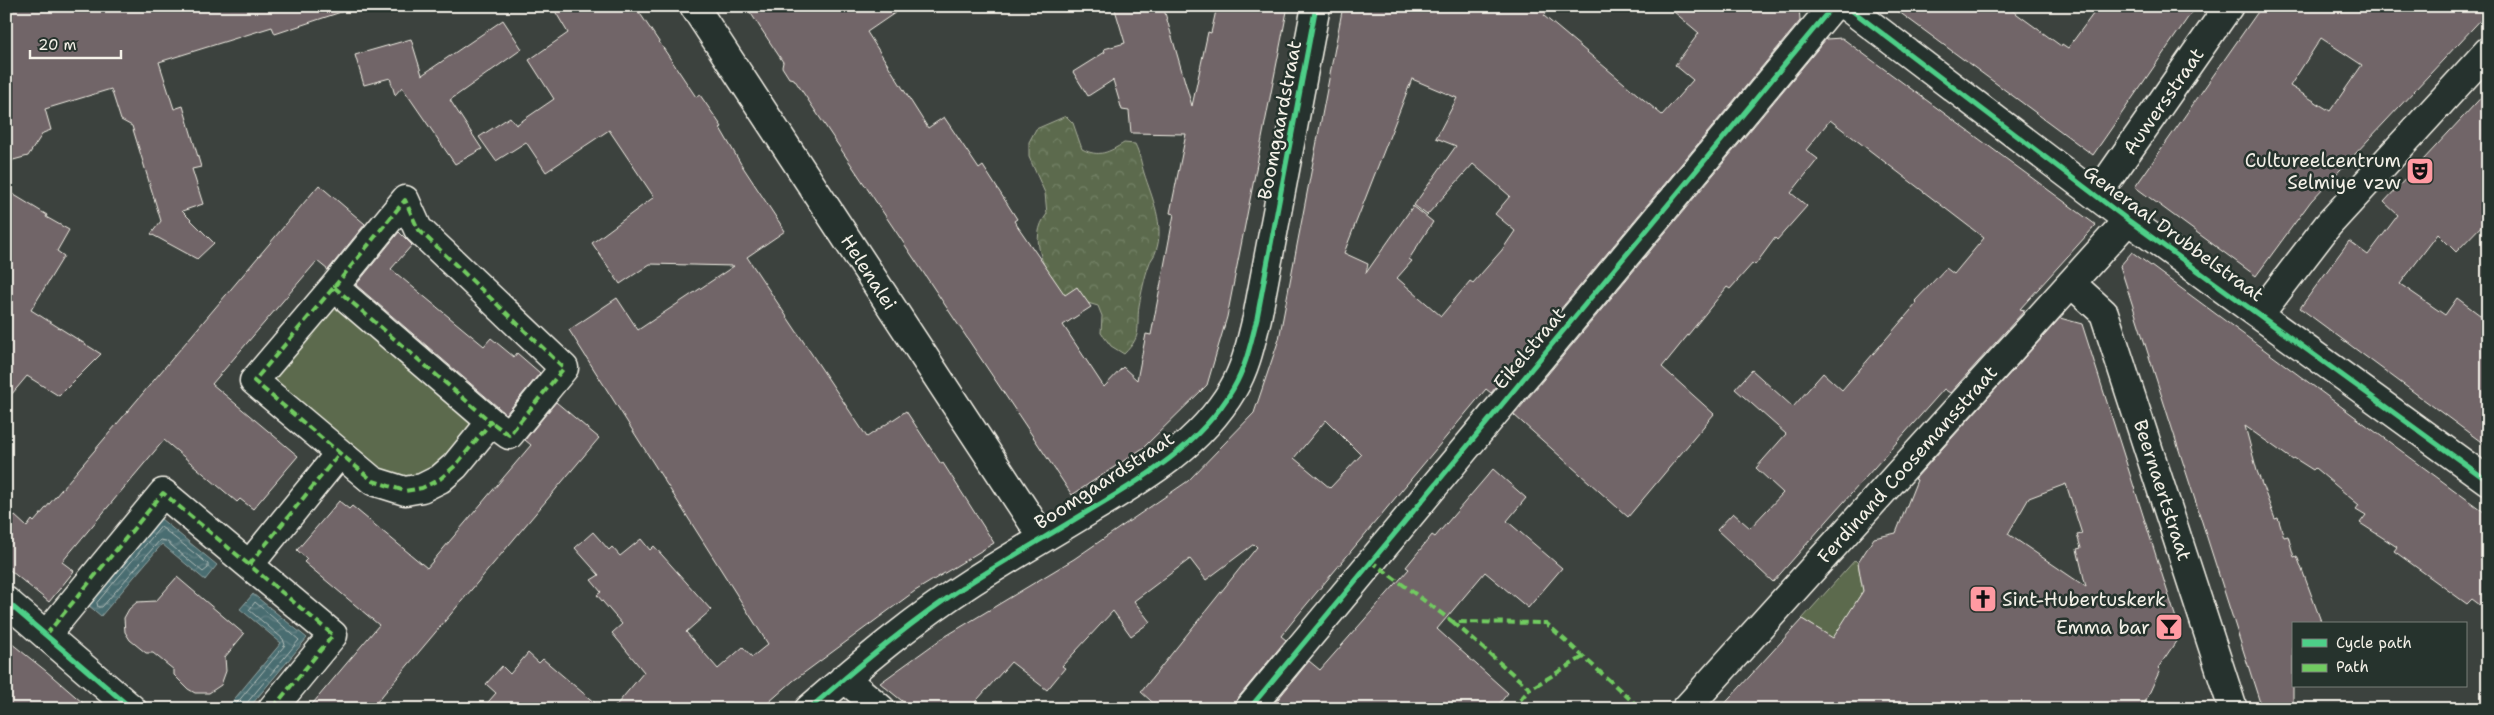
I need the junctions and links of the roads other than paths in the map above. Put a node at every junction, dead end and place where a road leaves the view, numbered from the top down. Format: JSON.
{"nodes":[{"id":1,"x":694,"y":6,"type":"edge"},
{"id":2,"x":1316,"y":6,"type":"edge"},
{"id":3,"x":1833,"y":6,"type":"edge"},
{"id":4,"x":1846,"y":6,"type":"edge"},
{"id":5,"x":2229,"y":6,"type":"edge"},
{"id":6,"x":2488,"y":51,"type":"edge"},
{"id":7,"x":2097,"y":195,"type":"junction"},
{"id":8,"x":2128,"y":220,"type":"junction"},
{"id":9,"x":2071,"y":284,"type":"junction"},
{"id":10,"x":334,"y":287,"type":"junction"},
{"id":11,"x":2260,"y":314,"type":"junction"},
{"id":12,"x":491,"y":422,"type":"junction"},
{"id":13,"x":339,"y":454,"type":"junction"},
{"id":14,"x":2488,"y":481,"type":"edge"},
{"id":15,"x":1043,"y":538,"type":"junction"},
{"id":16,"x":250,"y":565,"type":"junction"},
{"id":17,"x":6,"y":601,"type":"edge"},
{"id":18,"x":46,"y":635,"type":"junction"},
{"id":19,"x":844,"y":678,"type":"junction"},
{"id":20,"x":1691,"y":707,"type":"edge"},
{"id":21,"x":132,"y":709,"type":"edge"},
{"id":22,"x":272,"y":709,"type":"edge"},
{"id":23,"x":809,"y":709,"type":"edge"},
{"id":24,"x":882,"y":709,"type":"edge"},
{"id":25,"x":1249,"y":709,"type":"edge"},
{"id":26,"x":2233,"y":709,"type":"edge"}],
"edges":[{"from":1,"to":15,"type":"street","name":"Helenalei"},
{"from":2,"to":15,"type":"street","name":"Boomgaardstraat"},
{"from":3,"to":25,"type":"street","name":"Eikelstraat"},
{"from":4,"to":7,"type":"street","name":"Generaal Drubbelstraat"},
{"from":5,"to":7,"type":"street","name":"Auwersstraat"},
{"from":6,"to":11,"type":"street"},
{"from":7,"to":8,"type":"street","name":"Generaal Drubbelstraat"},
{"from":8,"to":9,"type":"street","name":"Ferdinand Coosemansstraat"},
{"from":8,"to":11,"type":"street","name":"Generaal Drubbelstraat"},
{"from":9,"to":20,"type":"street","name":"Ferdinand Coosemansstraat"},
{"from":9,"to":26,"type":"street","name":"Beernaertstraat"},
{"from":10,"to":12,"type":"street"},
{"from":10,"to":12,"type":"street"},
{"from":10,"to":13,"type":"street"},
{"from":11,"to":14,"type":"street","name":"Generaal Drubbelstraat"},
{"from":12,"to":13,"type":"street"},
{"from":13,"to":16,"type":"street"},
{"from":15,"to":19,"type":"street","name":"Boomgaardstraat"},
{"from":16,"to":18,"type":"street"},
{"from":16,"to":22,"type":"street"},
{"from":17,"to":18,"type":"street"},
{"from":18,"to":21,"type":"street"},
{"from":19,"to":23,"type":"street","name":"Boomgaardstraat"},
{"from":19,"to":24,"type":"street"}]}
